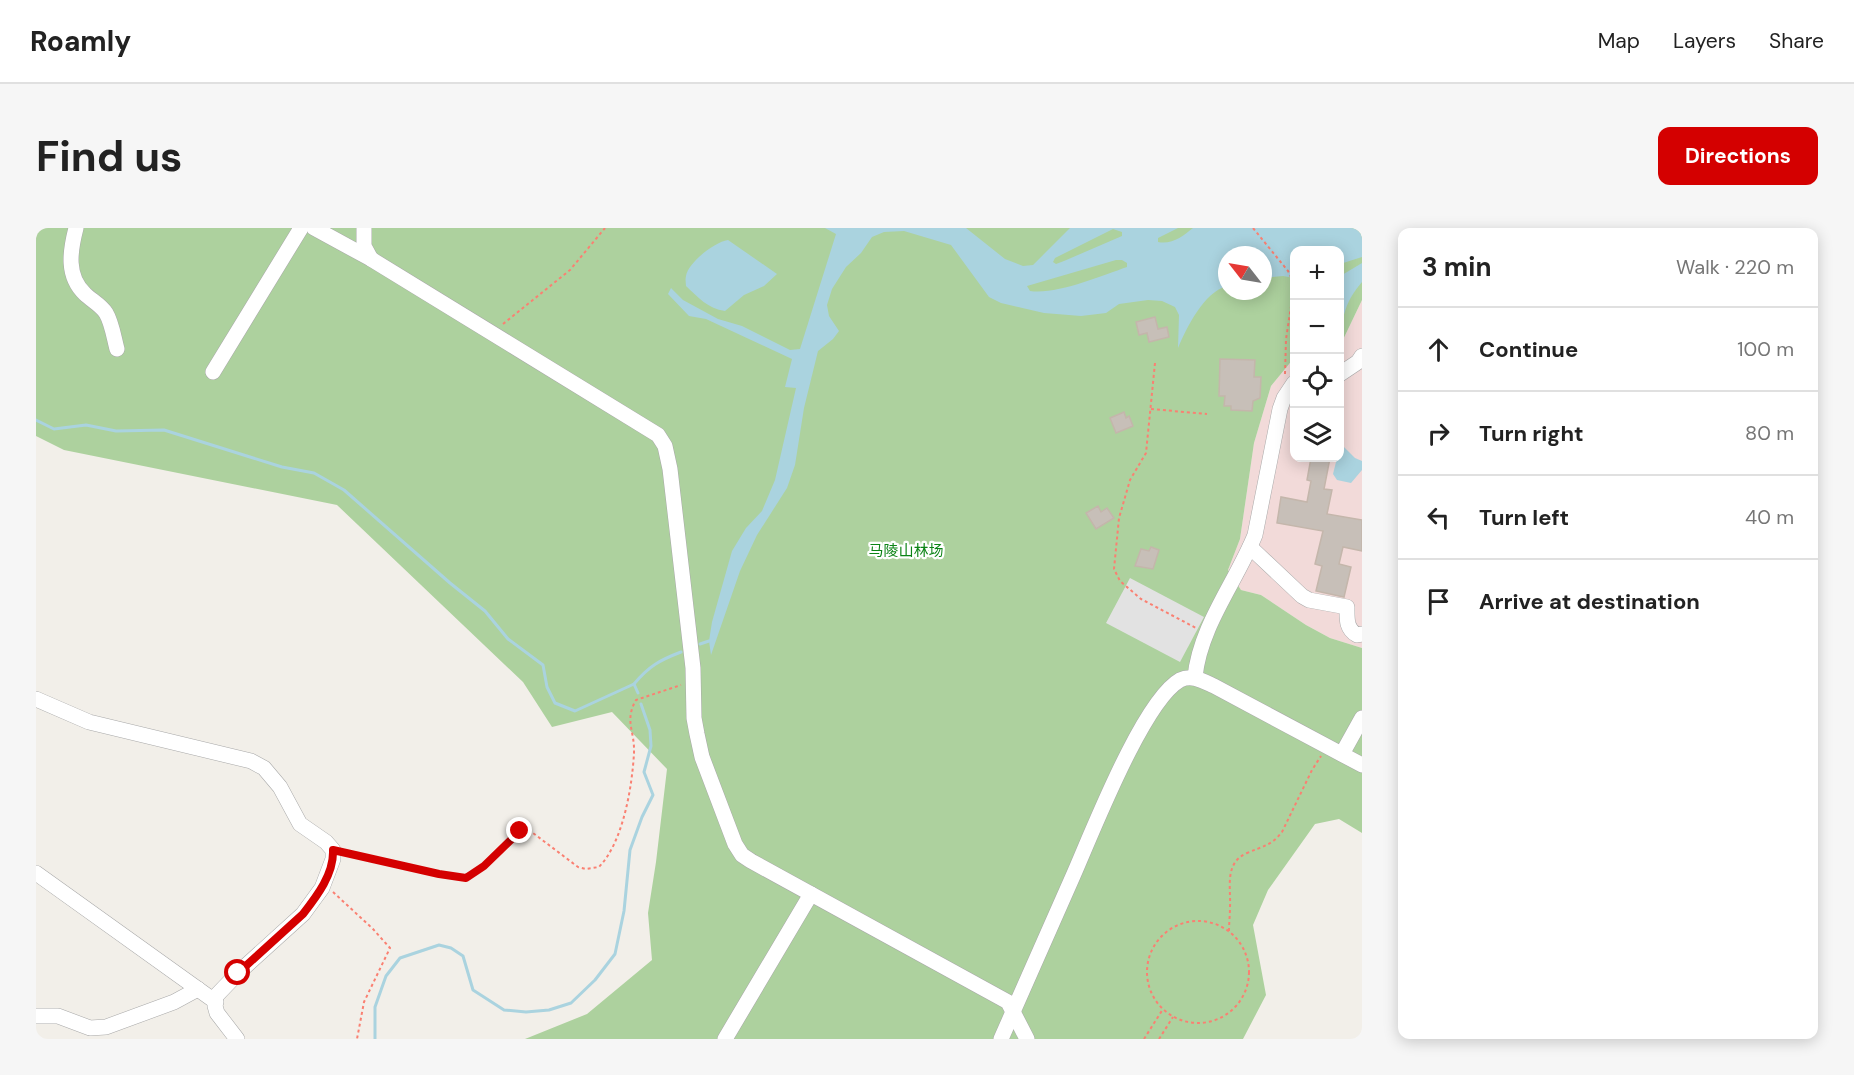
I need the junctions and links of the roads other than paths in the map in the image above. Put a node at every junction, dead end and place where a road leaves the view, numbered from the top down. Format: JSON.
{"nodes":[{"id":1,"x":76,"y":228,"type":"edge"},
{"id":2,"x":301,"y":228,"type":"edge"},
{"id":3,"x":314,"y":228,"type":"edge"},
{"id":4,"x":364,"y":228,"type":"edge"},
{"id":5,"x":370,"y":259,"type":"junction"},
{"id":6,"x":117,"y":349,"type":"dead end"},
{"id":7,"x":1362,"y":356,"type":"edge"},
{"id":8,"x":213,"y":372,"type":"dead end"},
{"id":9,"x":1344,"y":372,"type":"edge"},
{"id":10,"x":1290,"y":379,"type":"edge"},
{"id":11,"x":1250,"y":548,"type":"junction"},
{"id":12,"x":1362,"y":634,"type":"edge"},
{"id":13,"x":1195,"y":677,"type":"junction"},
{"id":14,"x":36,"y":699,"type":"edge"},
{"id":15,"x":1362,"y":718,"type":"edge"},
{"id":16,"x":1338,"y":752,"type":"junction"},
{"id":17,"x":1362,"y":765,"type":"edge"},
{"id":18,"x":36,"y":873,"type":"edge"},
{"id":19,"x":812,"y":894,"type":"junction"},
{"id":20,"x":198,"y":989,"type":"junction"},
{"id":21,"x":216,"y":1002,"type":"junction"},
{"id":22,"x":1013,"y":1011,"type":"junction"},
{"id":23,"x":36,"y":1016,"type":"edge"},
{"id":24,"x":237,"y":1039,"type":"edge"},
{"id":25,"x":725,"y":1039,"type":"edge"},
{"id":26,"x":1001,"y":1039,"type":"edge"},
{"id":27,"x":1027,"y":1039,"type":"edge"}],
"edges":[{"from":1,"to":6,"type":"street"},
{"from":2,"to":8,"type":"street"},
{"from":3,"to":5,"type":"street"},
{"from":4,"to":5,"type":"street"},
{"from":5,"to":19,"type":"street"},
{"from":7,"to":9,"type":"street"},
{"from":10,"to":11,"type":"street"},
{"from":11,"to":12,"type":"street"},
{"from":11,"to":13,"type":"street"},
{"from":13,"to":16,"type":"street"},
{"from":13,"to":22,"type":"street"},
{"from":14,"to":21,"type":"street"},
{"from":15,"to":16,"type":"street"},
{"from":16,"to":17,"type":"street"},
{"from":18,"to":20,"type":"street"},
{"from":19,"to":22,"type":"street"},
{"from":19,"to":25,"type":"street"},
{"from":20,"to":21,"type":"street"},
{"from":20,"to":23,"type":"street"},
{"from":21,"to":24,"type":"street"},
{"from":22,"to":26,"type":"street"},
{"from":22,"to":27,"type":"street"}]}
